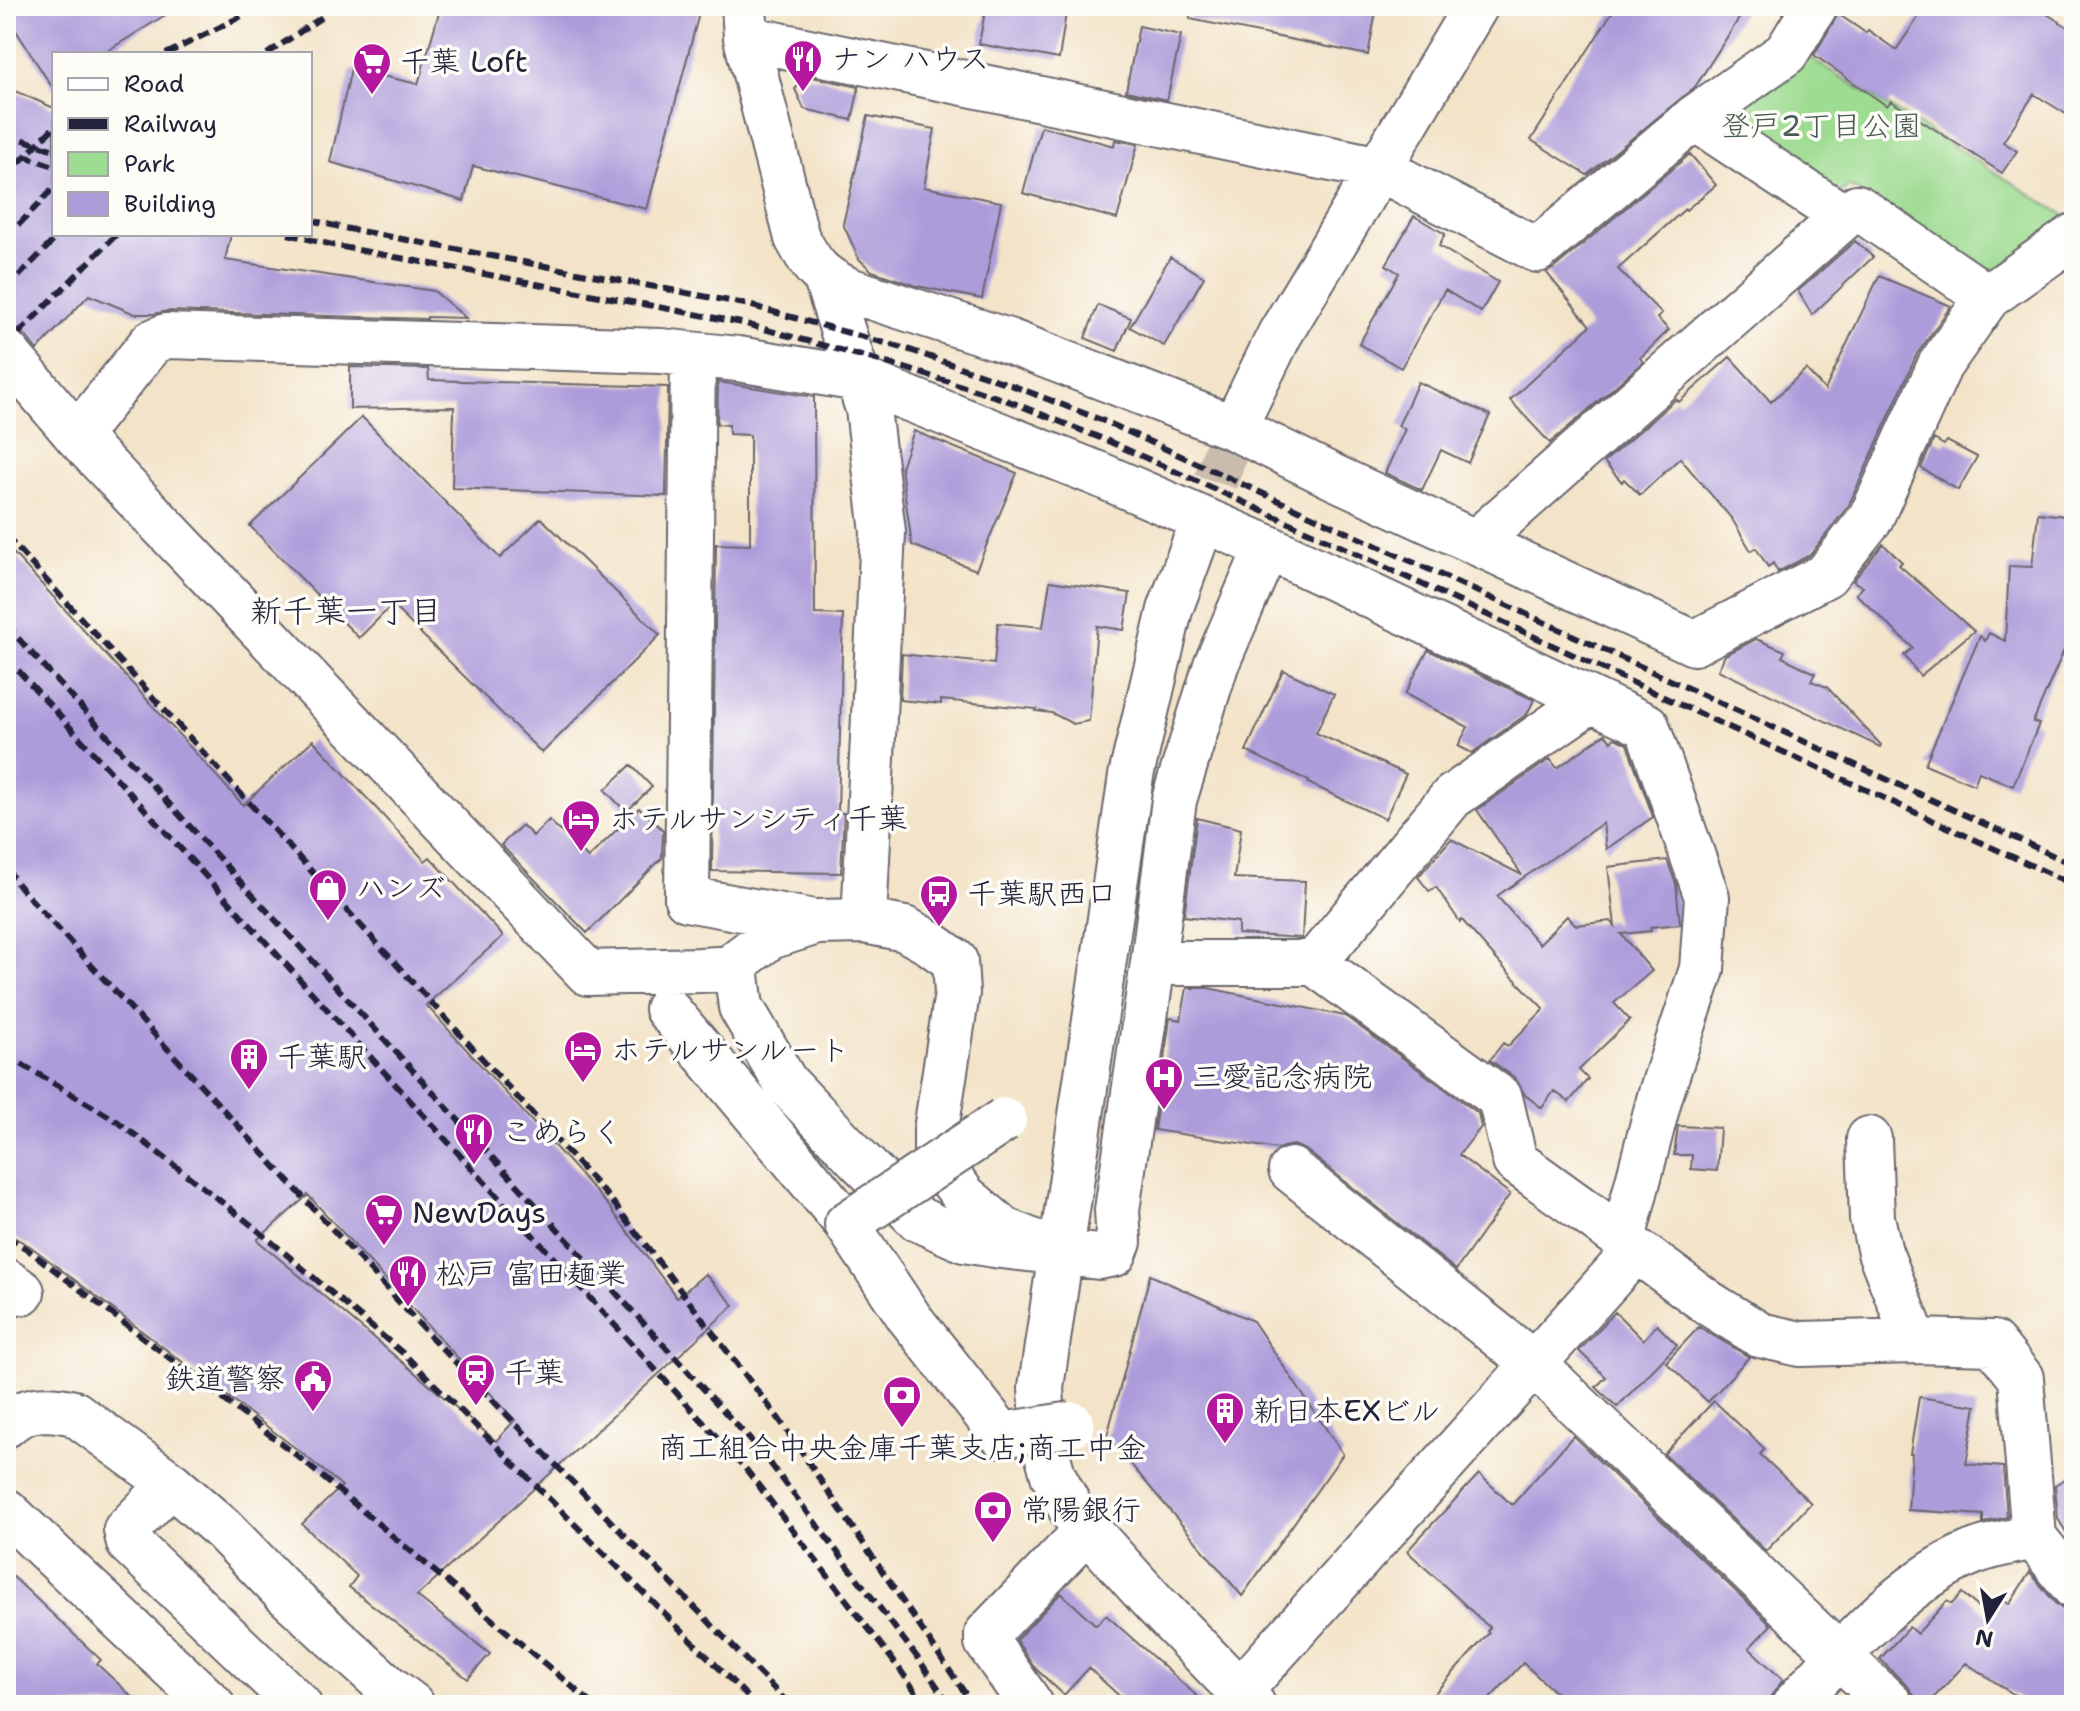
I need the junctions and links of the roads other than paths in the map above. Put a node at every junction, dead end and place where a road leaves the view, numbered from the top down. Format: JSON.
{"nodes":[{"id":1,"x":1476,"y":6,"type":"edge"},
{"id":2,"x":1815,"y":6,"type":"edge"},
{"id":3,"x":745,"y":22,"type":"edge"},
{"id":4,"x":1694,"y":118,"type":"junction"},
{"id":5,"x":1380,"y":169,"type":"junction"},
{"id":6,"x":1844,"y":217,"type":"junction"},
{"id":7,"x":2074,"y":236,"type":"edge"},
{"id":8,"x":826,"y":279,"type":"junction"},
{"id":9,"x":1988,"y":297,"type":"junction"},
{"id":10,"x":693,"y":355,"type":"junction"},
{"id":11,"x":9,"y":360,"type":"edge"},
{"id":12,"x":859,"y":379,"type":"junction"},
{"id":13,"x":1234,"y":428,"type":"junction"},
{"id":14,"x":77,"y":436,"type":"junction"},
{"id":15,"x":1476,"y":542,"type":"junction"},
{"id":16,"x":1194,"y":544,"type":"tunnel mouth"},
{"id":17,"x":1267,"y":547,"type":"junction"},
{"id":18,"x":1591,"y":700,"type":"junction"},
{"id":19,"x":864,"y":921,"type":"junction"},
{"id":20,"x":817,"y":922,"type":"junction"},
{"id":21,"x":1153,"y":963,"type":"junction"},
{"id":22,"x":1314,"y":963,"type":"junction"},
{"id":23,"x":736,"y":968,"type":"junction"},
{"id":24,"x":667,"y":1009,"type":"dead end"},
{"id":25,"x":1004,"y":1120,"type":"dead end"},
{"id":26,"x":1869,"y":1139,"type":"dead end"},
{"id":27,"x":1291,"y":1170,"type":"dead end"},
{"id":28,"x":847,"y":1224,"type":"junction"},
{"id":29,"x":1630,"y":1245,"type":"junction"},
{"id":30,"x":1060,"y":1253,"type":"junction"},
{"id":31,"x":1915,"y":1341,"type":"junction"},
{"id":32,"x":1534,"y":1364,"type":"junction"},
{"id":33,"x":1072,"y":1424,"type":"dead end"},
{"id":34,"x":6,"y":1425,"type":"edge"},
{"id":35,"x":171,"y":1484,"type":"junction"},
{"id":36,"x":6,"y":1511,"type":"edge"},
{"id":37,"x":1087,"y":1530,"type":"junction"},
{"id":38,"x":2034,"y":1537,"type":"junction"},
{"id":39,"x":2074,"y":1587,"type":"edge"},
{"id":40,"x":1838,"y":1655,"type":"junction"},
{"id":41,"x":1246,"y":1698,"type":"edge"},
{"id":42,"x":392,"y":1699,"type":"edge"},
{"id":43,"x":212,"y":1705,"type":"edge"},
{"id":44,"x":299,"y":1705,"type":"edge"},
{"id":45,"x":1031,"y":1705,"type":"edge"},
{"id":46,"x":1794,"y":1705,"type":"edge"},
{"id":47,"x":1891,"y":1705,"type":"edge"}],
"edges":[{"from":1,"to":5,"type":"street"},
{"from":2,"to":4,"type":"street"},
{"from":3,"to":5,"type":"street"},
{"from":3,"to":8,"type":"street"},
{"from":4,"to":5,"type":"street"},
{"from":4,"to":6,"type":"street"},
{"from":5,"to":13,"type":"street"},
{"from":6,"to":9,"type":"street"},
{"from":6,"to":15,"type":"street"},
{"from":7,"to":9,"type":"street"},
{"from":8,"to":12,"type":"street"},
{"from":8,"to":13,"type":"street"},
{"from":9,"to":15,"type":"street"},
{"from":10,"to":12,"type":"street"},
{"from":10,"to":14,"type":"street"},
{"from":10,"to":20,"type":"street"},
{"from":11,"to":14,"type":"street"},
{"from":12,"to":17,"type":"street"},
{"from":12,"to":19,"type":"street"},
{"from":13,"to":15,"type":"street"},
{"from":14,"to":23,"type":"street"},
{"from":16,"to":30,"type":"street"},
{"from":17,"to":18,"type":"street"},
{"from":17,"to":21,"type":"street"},
{"from":18,"to":22,"type":"street"},
{"from":18,"to":29,"type":"street"},
{"from":19,"to":20,"type":"street"},
{"from":19,"to":30,"type":"street"},
{"from":20,"to":23,"type":"street"},
{"from":21,"to":22,"type":"street"},
{"from":21,"to":30,"type":"street"},
{"from":22,"to":29,"type":"street"},
{"from":23,"to":30,"type":"street"},
{"from":24,"to":28,"type":"street"},
{"from":25,"to":28,"type":"street","bridge":true},
{"from":26,"to":31,"type":"street"},
{"from":27,"to":32,"type":"street"},
{"from":28,"to":33,"type":"street","bridge":true},
{"from":29,"to":31,"type":"street"},
{"from":29,"to":32,"type":"street"},
{"from":30,"to":37,"type":"street"},
{"from":31,"to":38,"type":"street"},
{"from":32,"to":40,"type":"street"},
{"from":32,"to":41,"type":"street"},
{"from":34,"to":35,"type":"street"},
{"from":35,"to":42,"type":"street"},
{"from":35,"to":44,"type":"street"},
{"from":36,"to":43,"type":"street"},
{"from":37,"to":41,"type":"street"},
{"from":37,"to":45,"type":"street"},
{"from":38,"to":39,"type":"street"},
{"from":38,"to":40,"type":"street"},
{"from":40,"to":46,"type":"street"},
{"from":40,"to":47,"type":"street"}]}
